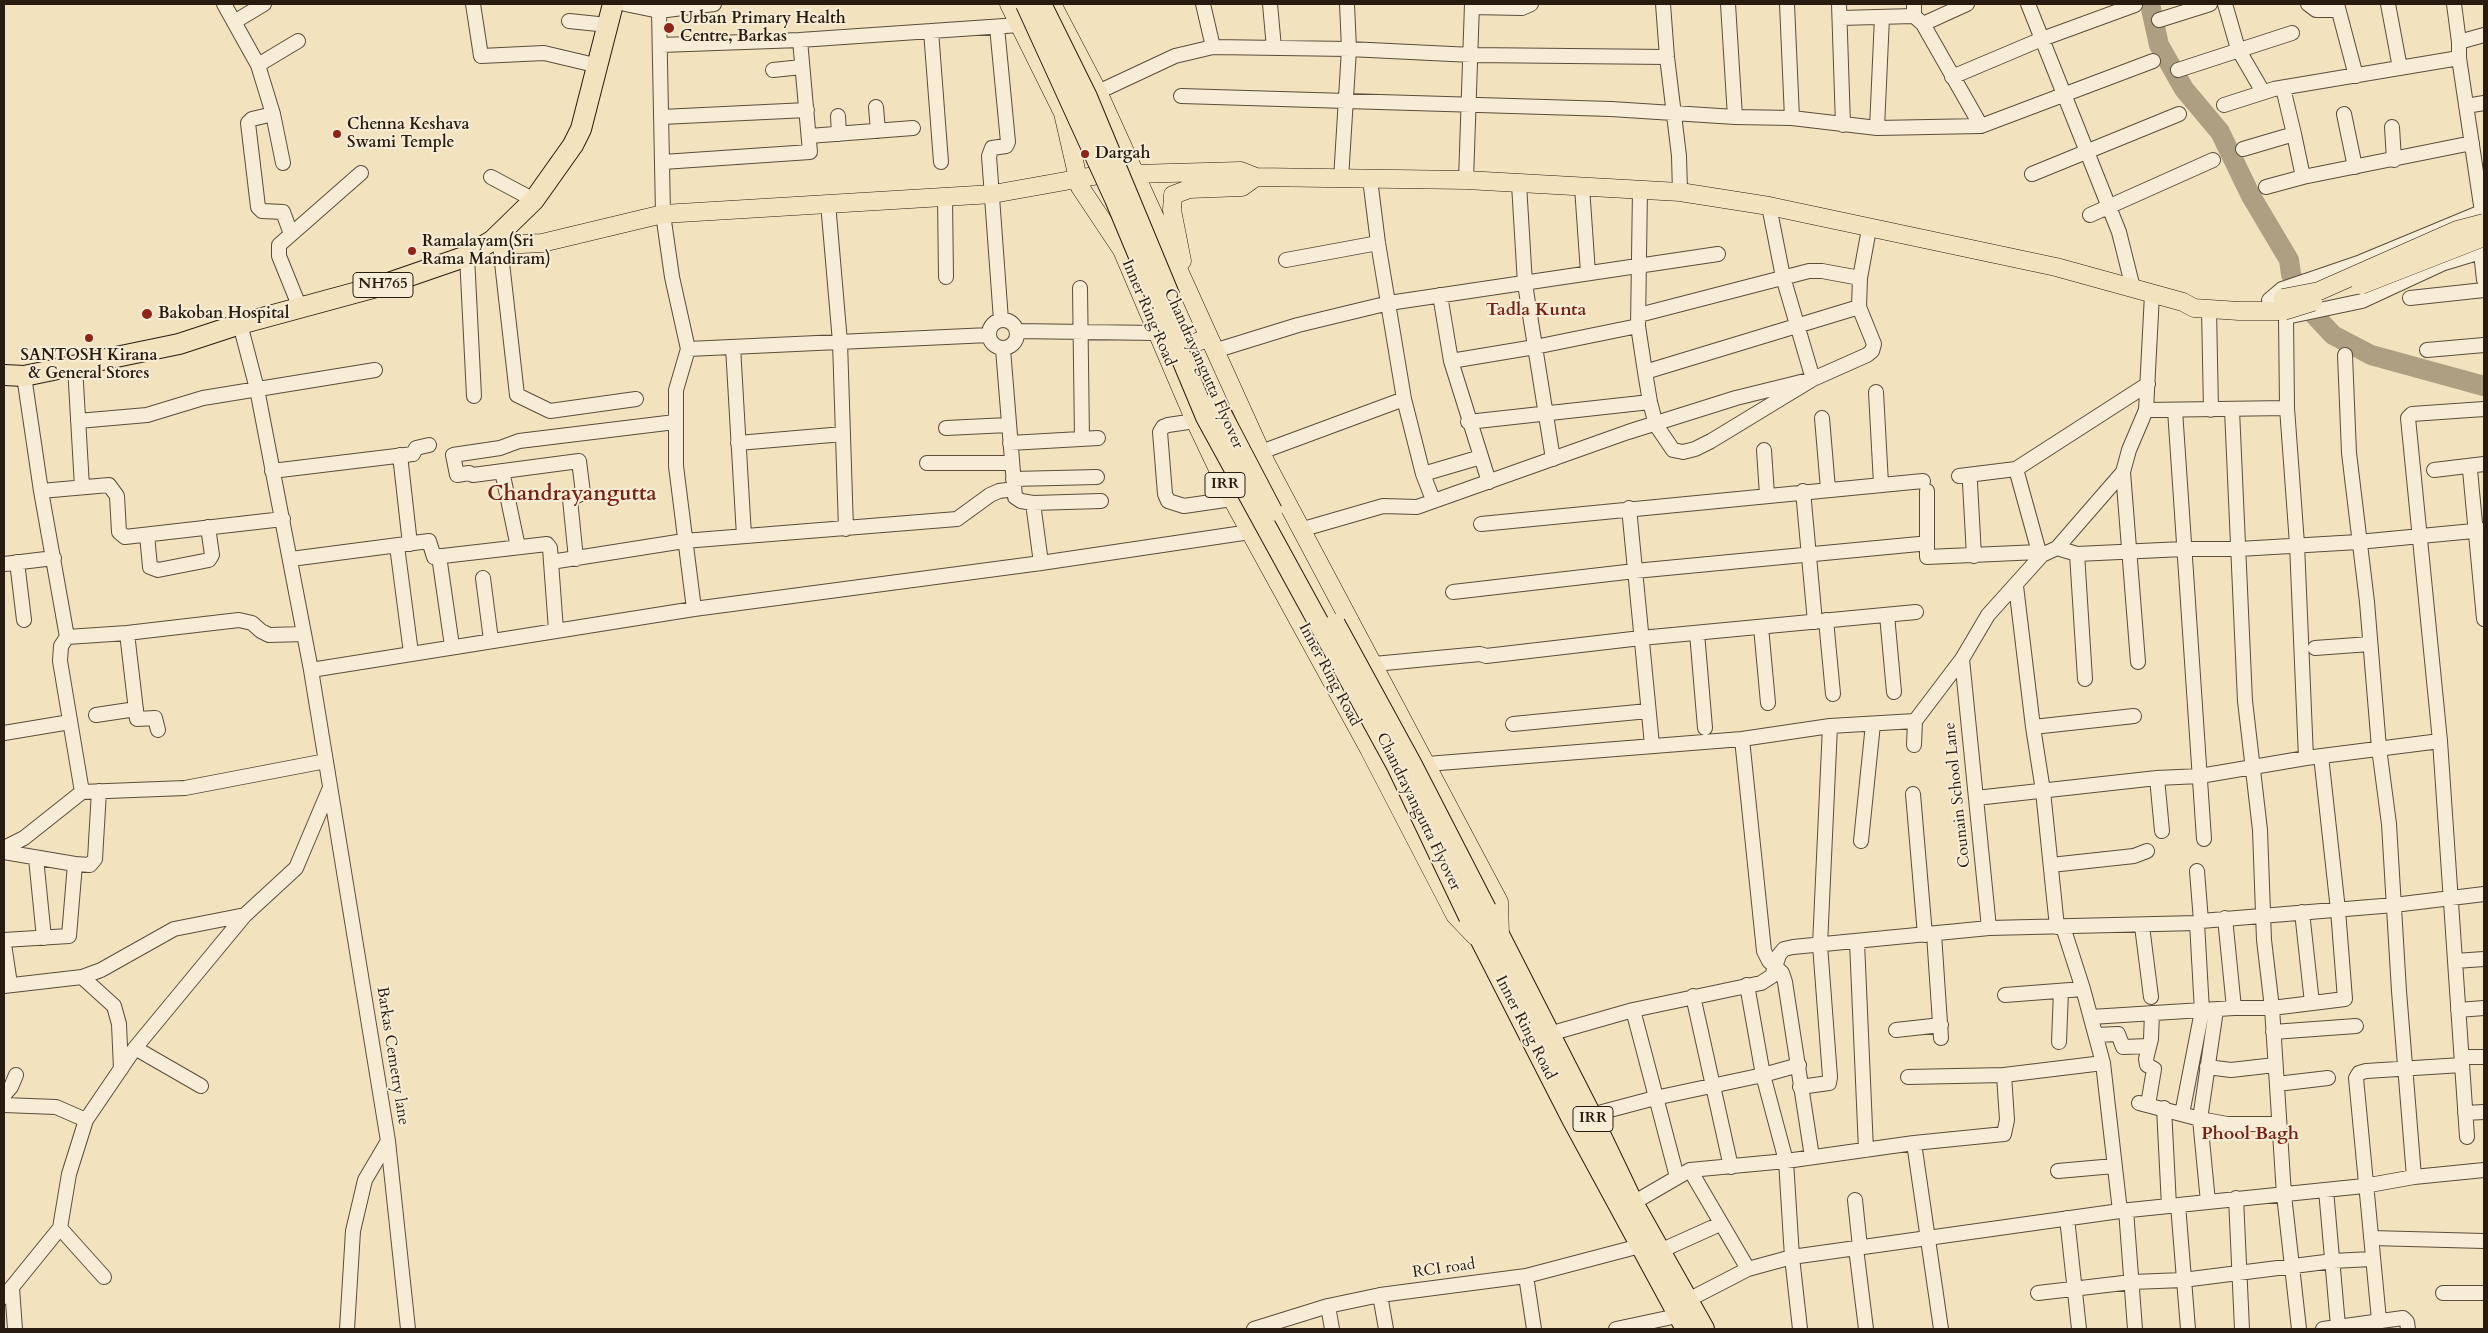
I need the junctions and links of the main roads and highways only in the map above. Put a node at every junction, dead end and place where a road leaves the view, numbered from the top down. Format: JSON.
{"nodes":[{"id":1,"x":613,"y":4,"type":"edge"},
{"id":2,"x":1009,"y":4,"type":"edge"},
{"id":3,"x":1026,"y":4,"type":"edge"},
{"id":4,"x":1041,"y":4,"type":"edge"},
{"id":5,"x":1052,"y":4,"type":"edge"},
{"id":6,"x":1136,"y":173,"type":"junction"},
{"id":7,"x":1256,"y":177,"type":"junction"},
{"id":8,"x":1077,"y":178,"type":"junction"},
{"id":9,"x":2483,"y":215,"type":"edge"},
{"id":10,"x":497,"y":243,"type":"junction"},
{"id":11,"x":2483,"y":247,"type":"edge"},
{"id":12,"x":2183,"y":302,"type":"junction"},
{"id":13,"x":2281,"y":306,"type":"junction"},
{"id":14,"x":1209,"y":339,"type":"junction"},
{"id":15,"x":1165,"y":353,"type":"junction"},
{"id":16,"x":4,"y":375,"type":"edge"},
{"id":17,"x":1478,"y":913,"type":"junction"},
{"id":18,"x":1492,"y":941,"type":"junction"},
{"id":19,"x":1540,"y":1036,"type":"junction"},
{"id":20,"x":1684,"y":1315,"type":"edge"},
{"id":21,"x":1704,"y":1329,"type":"edge"}],
"edges":[{"from":1,"to":10,"type":"highway","number":"NH765"},
{"from":2,"to":8,"type":"main road","name":"Inner Ring Road","number":"IRR"},
{"from":3,"to":17,"type":"highway","name":"Chandrayangutta Flyover","number":"IRR","bridge":true},
{"from":4,"to":17,"type":"highway","name":"Chandrayangutta Flyover","number":"IRR","bridge":true},
{"from":5,"to":6,"type":"main road","name":"Inner Ring Road","number":"IRR"},
{"from":6,"to":7,"type":"main road"},
{"from":6,"to":8,"type":"main road"},
{"from":6,"to":14,"type":"main road","name":"Inner Ring Road","number":"IRR"},
{"from":7,"to":12,"type":"main road"},
{"from":7,"to":14,"type":"main road"},
{"from":8,"to":10,"type":"main road"},
{"from":8,"to":15,"type":"main road","name":"Inner Ring Road","number":"IRR"},
{"from":9,"to":13,"type":"main road","bridge":true},
{"from":10,"to":16,"type":"highway","number":"NH765"},
{"from":11,"to":13,"type":"main road","bridge":true},
{"from":12,"to":13,"type":"main road"},
{"from":12,"to":13,"type":"main road"},
{"from":14,"to":15,"type":"main road"},
{"from":14,"to":18,"type":"main road","name":"Inner Ring Road","number":"IRR"},
{"from":15,"to":18,"type":"main road","name":"Inner Ring Road","number":"IRR"},
{"from":17,"to":18,"type":"highway","name":"Chandrayangutta Flyover","number":"IRR"},
{"from":18,"to":19,"type":"highway","name":"Inner Ring Road","number":"IRR"},
{"from":19,"to":20,"type":"highway","name":"Inner Ring Road","number":"IRR"},
{"from":19,"to":20,"type":"highway","name":"Inner Ring Road","number":"IRR"},
{"from":20,"to":21,"type":"highway","name":"Inner Ring Road","number":"IRR"}]}
